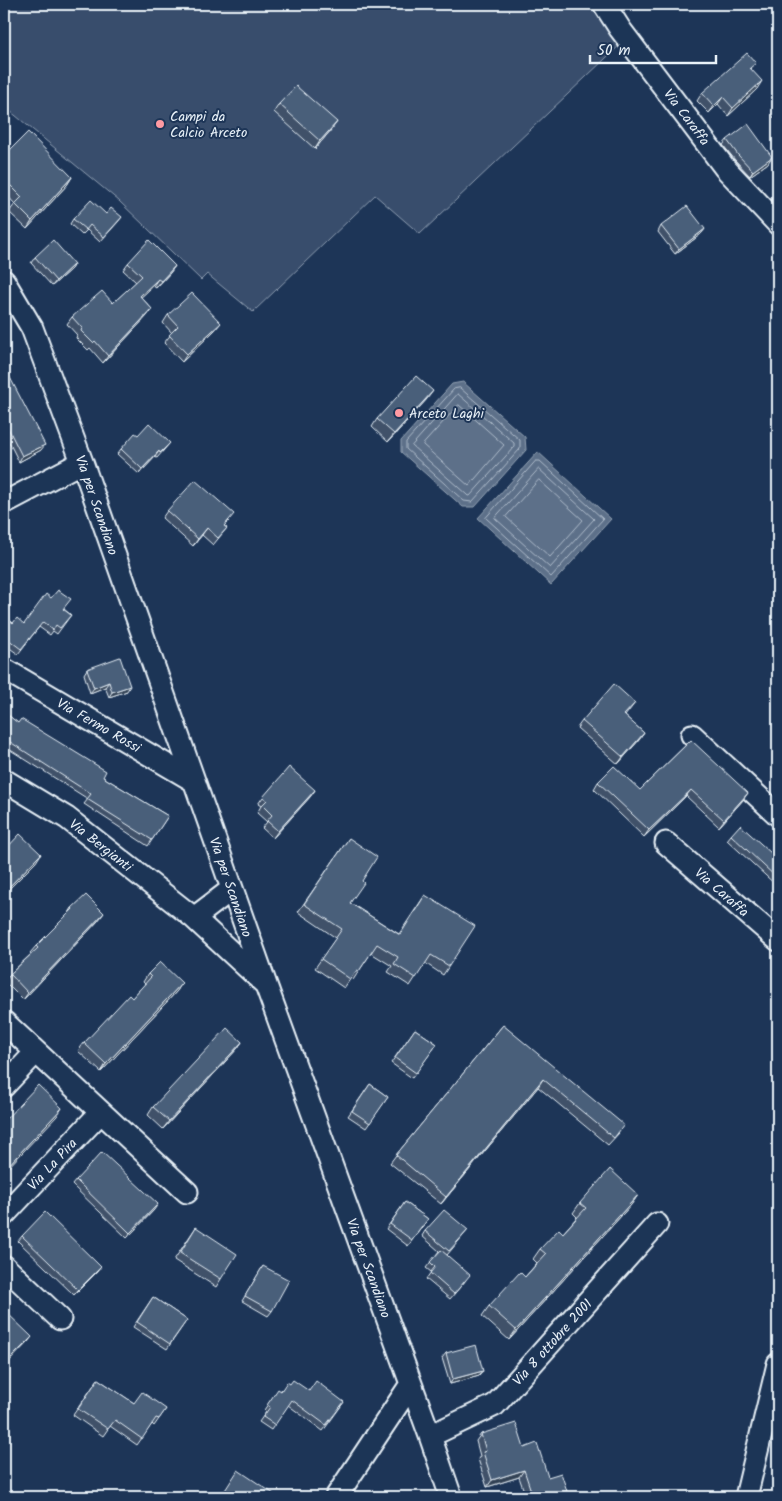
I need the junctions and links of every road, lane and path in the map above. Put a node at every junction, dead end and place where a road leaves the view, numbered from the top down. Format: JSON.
{"nodes":[{"id":1,"x":604,"y":4,"type":"edge"},
{"id":2,"x":778,"y":224,"type":"edge"},
{"id":3,"x":4,"y":281,"type":"edge"},
{"id":4,"x":82,"y":462,"type":"junction"},
{"id":5,"x":4,"y":503,"type":"edge"},
{"id":6,"x":4,"y":669,"type":"edge"},
{"id":7,"x":692,"y":735,"type":"dead end"},
{"id":8,"x":4,"y":780,"type":"edge"},
{"id":9,"x":194,"y":781,"type":"junction"},
{"id":10,"x":778,"y":815,"type":"edge"},
{"id":11,"x":666,"y":843,"type":"dead end"},
{"id":12,"x":232,"y":889,"type":"junction"},
{"id":13,"x":194,"y":918,"type":"junction"},
{"id":14,"x":778,"y":940,"type":"edge"},
{"id":15,"x":266,"y":984,"type":"junction"},
{"id":16,"x":4,"y":1022,"type":"edge"},
{"id":17,"x":36,"y":1052,"type":"junction"},
{"id":18,"x":4,"y":1086,"type":"edge"},
{"id":19,"x":101,"y":1112,"type":"junction"},
{"id":20,"x":187,"y":1192,"type":"dead end"},
{"id":21,"x":4,"y":1215,"type":"edge"},
{"id":22,"x":657,"y":1224,"type":"dead end"},
{"id":23,"x":4,"y":1266,"type":"edge"},
{"id":24,"x":60,"y":1319,"type":"dead end"},
{"id":25,"x":778,"y":1364,"type":"edge"},
{"id":26,"x":411,"y":1384,"type":"junction"},
{"id":27,"x":430,"y":1436,"type":"junction"},
{"id":28,"x":336,"y":1497,"type":"edge"},
{"id":29,"x":451,"y":1497,"type":"edge"},
{"id":30,"x":746,"y":1497,"type":"edge"}],
"edges":[{"from":1,"to":2,"type":"street","name":"Via Caraffa"},
{"from":3,"to":4,"type":"street","name":"Via per Scandiano"},
{"from":4,"to":5,"type":"street"},
{"from":4,"to":9,"type":"street","name":"Via per Scandiano"},
{"from":6,"to":9,"type":"street","name":"Via Fermo Rossi"},
{"from":7,"to":10,"type":"street"},
{"from":8,"to":13,"type":"street","name":"Via Bergianti"},
{"from":9,"to":12,"type":"street","name":"Via per Scandiano"},
{"from":11,"to":14,"type":"street","name":"Via Caraffa"},
{"from":12,"to":13,"type":"street"},
{"from":12,"to":15,"type":"street","name":"Via per Scandiano"},
{"from":13,"to":15,"type":"street","name":"Via Bergianti"},
{"from":15,"to":26,"type":"street","name":"Via per Scandiano"},
{"from":16,"to":17,"type":"street"},
{"from":17,"to":18,"type":"street"},
{"from":17,"to":19,"type":"street"},
{"from":19,"to":20,"type":"street"},
{"from":19,"to":21,"type":"street","name":"Via La Pira"},
{"from":22,"to":27,"type":"street","name":"Via 8 ottobre 2001"},
{"from":23,"to":24,"type":"street"},
{"from":25,"to":30,"type":"street"},
{"from":26,"to":27,"type":"street","name":"Via per Scandiano"},
{"from":26,"to":28,"type":"street"},
{"from":27,"to":29,"type":"street","name":"Via per Scandiano"}]}
